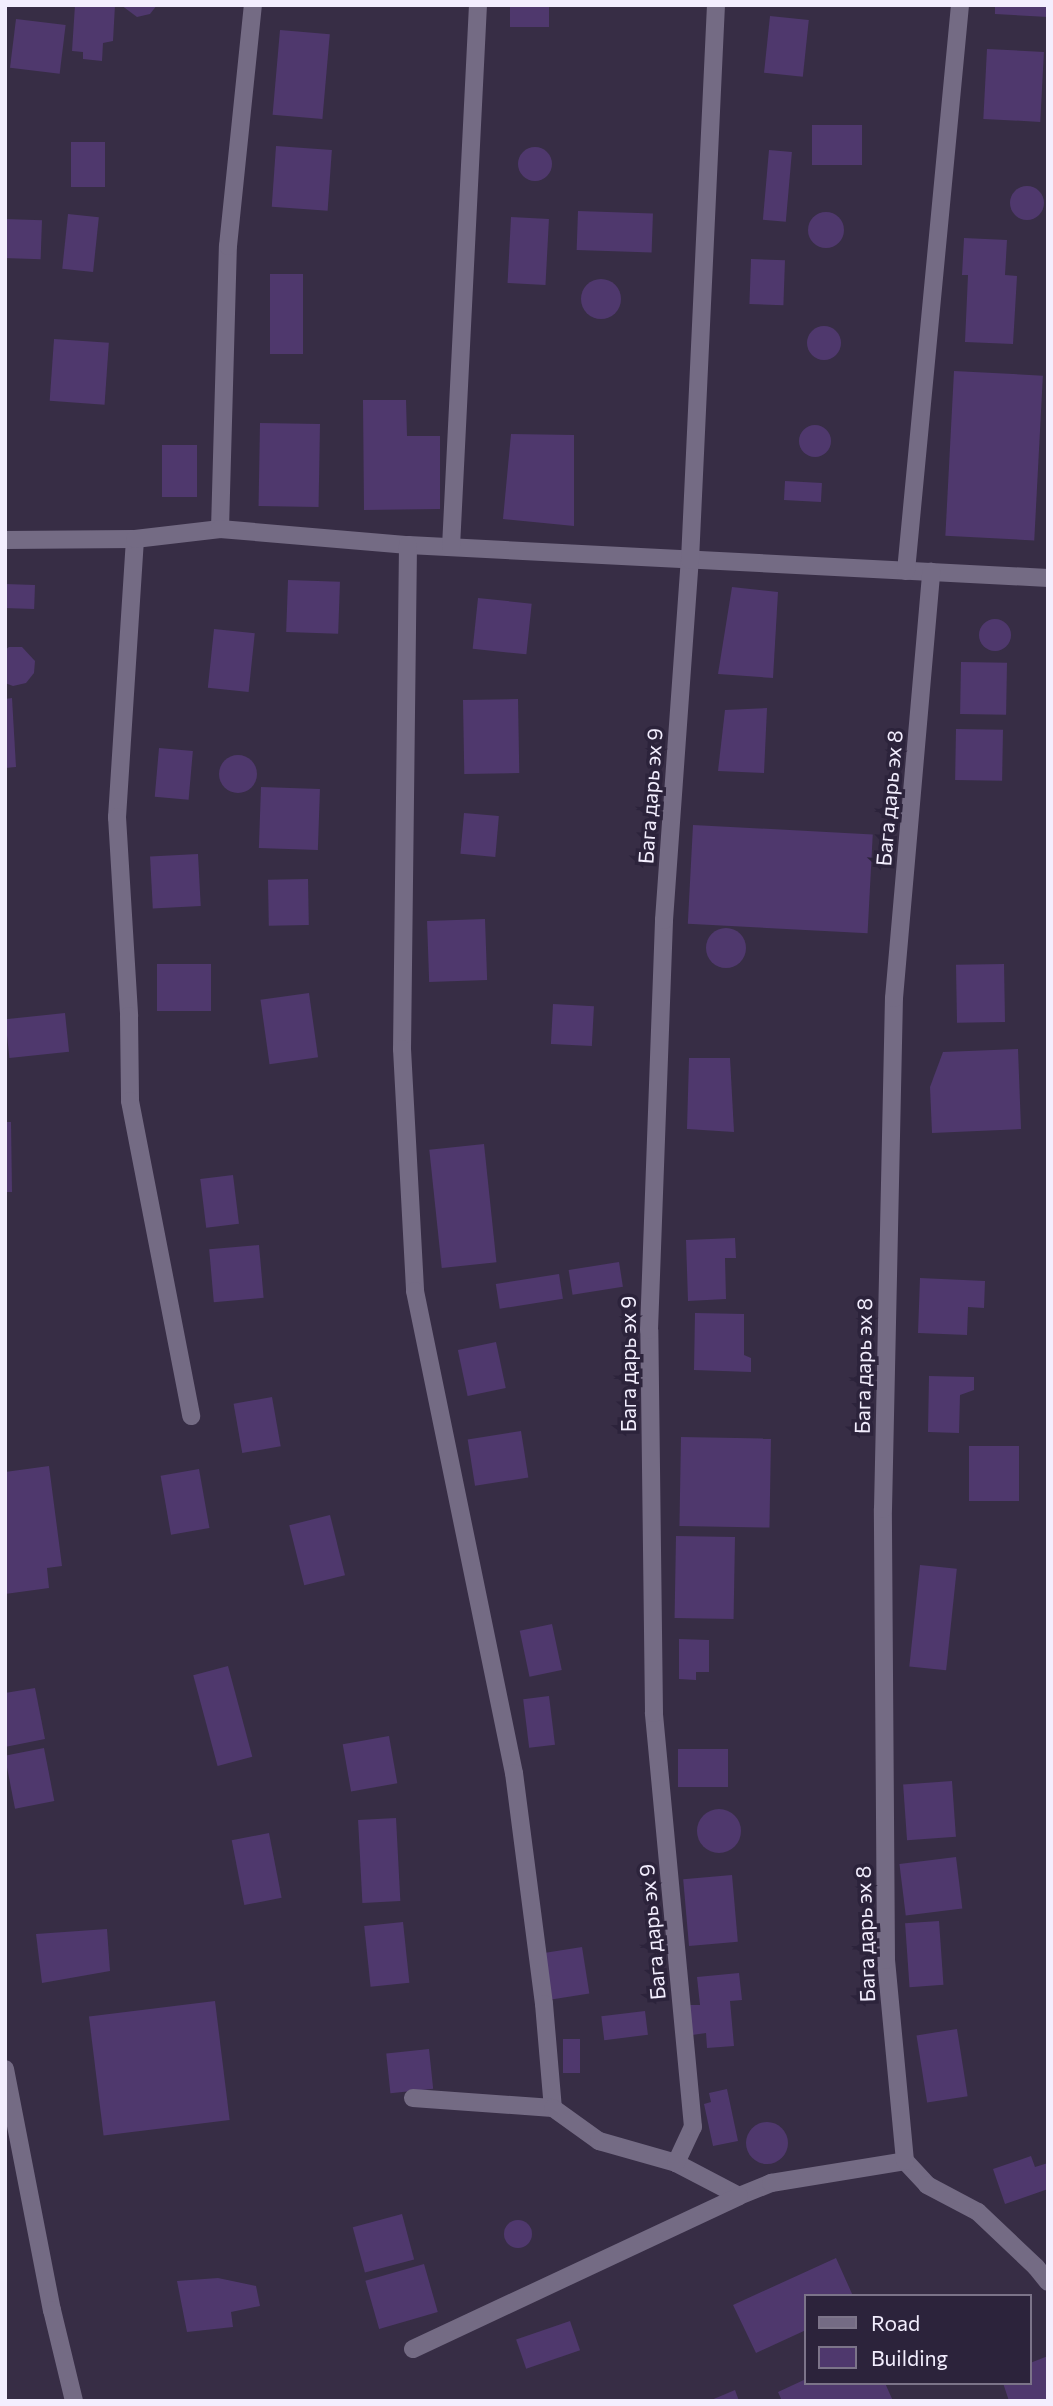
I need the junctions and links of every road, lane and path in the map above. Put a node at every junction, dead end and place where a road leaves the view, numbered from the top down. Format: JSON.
{"nodes":[{"id":1,"x":253,"y":5,"type":"edge"},
{"id":2,"x":478,"y":5,"type":"edge"},
{"id":3,"x":716,"y":5,"type":"edge"},
{"id":4,"x":960,"y":5,"type":"edge"},
{"id":5,"x":220,"y":529,"type":"junction"},
{"id":6,"x":135,"y":539,"type":"junction"},
{"id":7,"x":5,"y":540,"type":"edge"},
{"id":8,"x":408,"y":545,"type":"junction"},
{"id":9,"x":451,"y":547,"type":"junction"},
{"id":10,"x":690,"y":560,"type":"junction"},
{"id":11,"x":906,"y":571,"type":"junction"},
{"id":12,"x":931,"y":572,"type":"junction"},
{"id":13,"x":1048,"y":578,"type":"edge"},
{"id":14,"x":191,"y":1416,"type":"dead end"},
{"id":15,"x":5,"y":2068,"type":"edge"},
{"id":16,"x":413,"y":2098,"type":"dead end"},
{"id":17,"x":553,"y":2108,"type":"junction"},
{"id":18,"x":905,"y":2161,"type":"junction"},
{"id":19,"x":676,"y":2163,"type":"junction"},
{"id":20,"x":739,"y":2196,"type":"junction"},
{"id":21,"x":1048,"y":2282,"type":"edge"},
{"id":22,"x":412,"y":2349,"type":"dead end"},
{"id":23,"x":74,"y":2401,"type":"edge"}],
"edges":[{"from":1,"to":5,"type":"street"},
{"from":2,"to":9,"type":"street"},
{"from":3,"to":10,"type":"street","name":"Бага дарь эх 9"},
{"from":4,"to":11,"type":"street"},
{"from":5,"to":6,"type":"street"},
{"from":5,"to":8,"type":"street"},
{"from":6,"to":7,"type":"street"},
{"from":6,"to":14,"type":"street"},
{"from":8,"to":9,"type":"street"},
{"from":8,"to":17,"type":"street"},
{"from":9,"to":10,"type":"street"},
{"from":10,"to":11,"type":"street"},
{"from":10,"to":19,"type":"street","name":"Бага дарь эх 9"},
{"from":11,"to":12,"type":"street"},
{"from":12,"to":13,"type":"street"},
{"from":12,"to":18,"type":"street","name":"Бага дарь эх 8"},
{"from":15,"to":23,"type":"street"},
{"from":16,"to":17,"type":"street"},
{"from":17,"to":19,"type":"street"},
{"from":18,"to":20,"type":"street"},
{"from":18,"to":21,"type":"street"},
{"from":19,"to":20,"type":"street"},
{"from":20,"to":22,"type":"street"}]}
